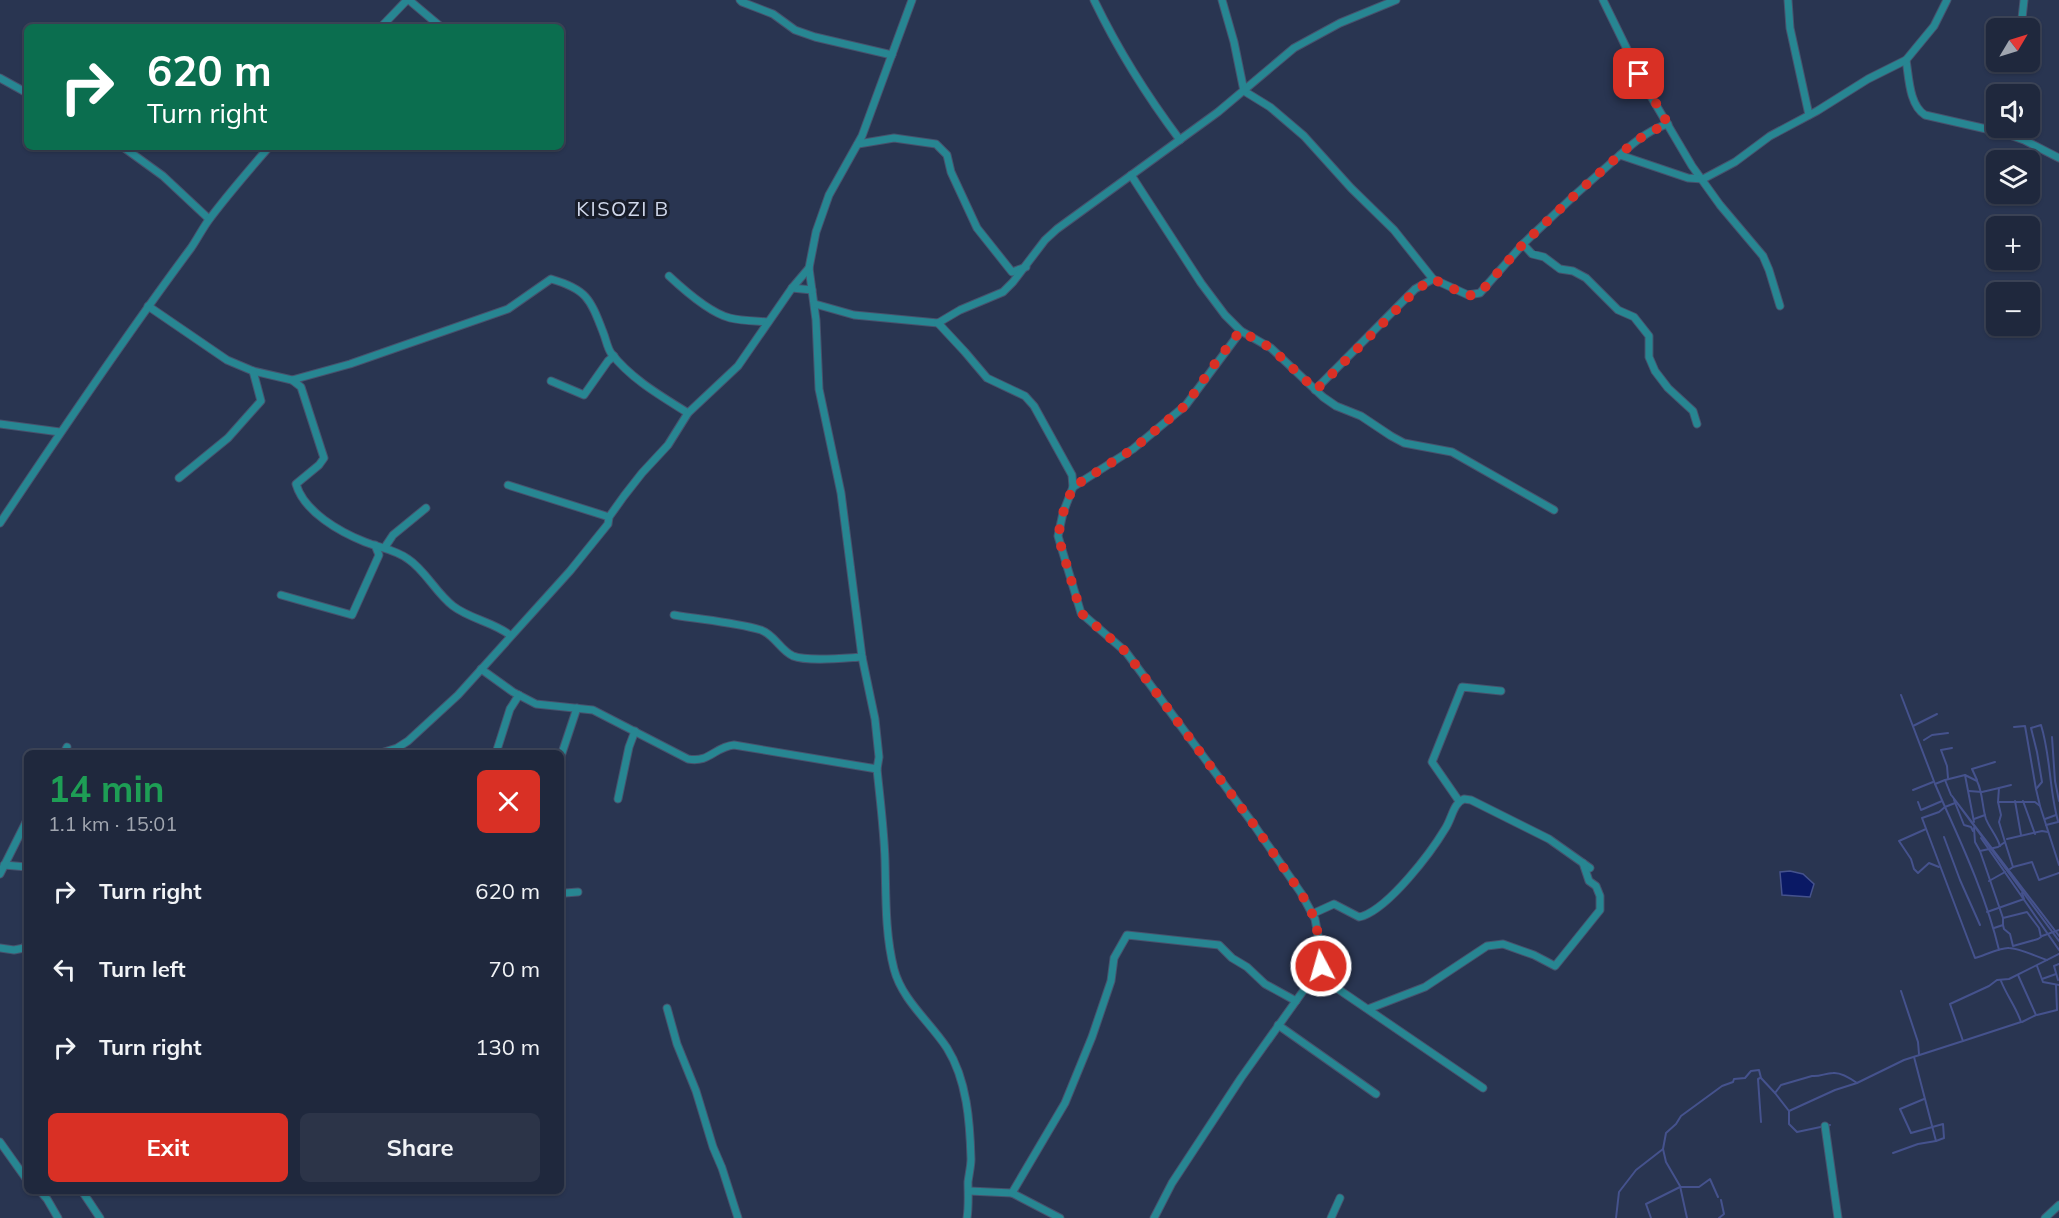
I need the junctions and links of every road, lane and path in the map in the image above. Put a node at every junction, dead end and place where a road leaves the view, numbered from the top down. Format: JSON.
{"nodes":[{"id":1,"x":408,"y":0,"type":"edge"},
{"id":2,"x":740,"y":0,"type":"edge"},
{"id":3,"x":912,"y":0,"type":"edge"},
{"id":4,"x":1094,"y":0,"type":"edge"},
{"id":5,"x":1222,"y":0,"type":"edge"},
{"id":6,"x":1396,"y":0,"type":"edge"},
{"id":7,"x":1603,"y":0,"type":"edge"},
{"id":8,"x":1788,"y":0,"type":"edge"},
{"id":9,"x":1947,"y":0,"type":"edge"},
{"id":10,"x":2024,"y":0,"type":"edge"},
{"id":11,"x":2022,"y":18,"type":"edge"},
{"id":12,"x":384,"y":24,"type":"edge"},
{"id":13,"x":437,"y":24,"type":"edge"},
{"id":14,"x":892,"y":55,"type":"junction"},
{"id":15,"x":1906,"y":60,"type":"junction"},
{"id":16,"x":0,"y":78,"type":"edge"},
{"id":17,"x":24,"y":91,"type":"edge"},
{"id":18,"x":1244,"y":91,"type":"junction"},
{"id":19,"x":1809,"y":115,"type":"junction"},
{"id":20,"x":1668,"y":124,"type":"junction"},
{"id":21,"x":1180,"y":140,"type":"junction"},
{"id":22,"x":858,"y":144,"type":"junction"},
{"id":23,"x":127,"y":150,"type":"edge"},
{"id":24,"x":266,"y":150,"type":"edge"},
{"id":25,"x":1620,"y":155,"type":"junction"},
{"id":26,"x":2059,"y":158,"type":"edge"},
{"id":27,"x":1131,"y":175,"type":"junction"},
{"id":28,"x":1703,"y":179,"type":"junction"},
{"id":29,"x":209,"y":219,"type":"junction"},
{"id":30,"x":1523,"y":244,"type":"junction"},
{"id":31,"x":1026,"y":267,"type":"junction"},
{"id":32,"x":809,"y":268,"type":"junction"},
{"id":33,"x":669,"y":276,"type":"dead end"},
{"id":34,"x":1433,"y":279,"type":"junction"},
{"id":35,"x":792,"y":288,"type":"junction"},
{"id":36,"x":812,"y":290,"type":"junction"},
{"id":37,"x":815,"y":304,"type":"junction"},
{"id":38,"x":148,"y":306,"type":"junction"},
{"id":39,"x":1780,"y":306,"type":"dead end"},
{"id":40,"x":768,"y":321,"type":"junction"},
{"id":41,"x":938,"y":323,"type":"junction"},
{"id":42,"x":1240,"y":331,"type":"junction"},
{"id":43,"x":614,"y":356,"type":"junction"},
{"id":44,"x":253,"y":370,"type":"junction"},
{"id":45,"x":292,"y":380,"type":"junction"},
{"id":46,"x":550,"y":381,"type":"dead end"},
{"id":47,"x":1316,"y":390,"type":"junction"},
{"id":48,"x":688,"y":413,"type":"junction"},
{"id":49,"x":0,"y":423,"type":"edge"},
{"id":50,"x":1697,"y":424,"type":"dead end"},
{"id":51,"x":60,"y":432,"type":"junction"},
{"id":52,"x":179,"y":478,"type":"dead end"},
{"id":53,"x":508,"y":485,"type":"dead end"},
{"id":54,"x":1073,"y":487,"type":"junction"},
{"id":55,"x":426,"y":508,"type":"dead end"},
{"id":56,"x":1554,"y":510,"type":"dead end"},
{"id":57,"x":609,"y":518,"type":"junction"},
{"id":58,"x":0,"y":523,"type":"edge"},
{"id":59,"x":375,"y":545,"type":"junction"},
{"id":60,"x":385,"y":547,"type":"junction"},
{"id":61,"x":281,"y":595,"type":"dead end"},
{"id":62,"x":674,"y":615,"type":"dead end"},
{"id":63,"x":510,"y":635,"type":"junction"},
{"id":64,"x":862,"y":657,"type":"junction"},
{"id":65,"x":481,"y":669,"type":"junction"},
{"id":66,"x":1501,"y":691,"type":"dead end"},
{"id":67,"x":519,"y":695,"type":"junction"},
{"id":68,"x":577,"y":708,"type":"junction"},
{"id":69,"x":634,"y":731,"type":"junction"},
{"id":70,"x":391,"y":750,"type":"edge"},
{"id":71,"x":497,"y":750,"type":"edge"},
{"id":72,"x":563,"y":750,"type":"edge"},
{"id":73,"x":877,"y":769,"type":"junction"},
{"id":74,"x":618,"y":799,"type":"dead end"},
{"id":75,"x":1459,"y":801,"type":"junction"},
{"id":76,"x":24,"y":826,"type":"edge"},
{"id":77,"x":1583,"y":863,"type":"junction"},
{"id":78,"x":4,"y":865,"type":"junction"},
{"id":79,"x":24,"y":867,"type":"edge"},
{"id":80,"x":1590,"y":868,"type":"dead end"},
{"id":81,"x":0,"y":874,"type":"edge"},
{"id":82,"x":578,"y":892,"type":"dead end"},
{"id":83,"x":564,"y":894,"type":"edge"},
{"id":84,"x":1312,"y":914,"type":"junction"},
{"id":85,"x":0,"y":948,"type":"edge"},
{"id":86,"x":24,"y":948,"type":"edge"},
{"id":87,"x":1316,"y":974,"type":"junction"},
{"id":88,"x":1296,"y":1001,"type":"junction"},
{"id":89,"x":666,"y":1008,"type":"dead end"},
{"id":90,"x":1368,"y":1009,"type":"junction"},
{"id":91,"x":1278,"y":1025,"type":"junction"},
{"id":92,"x":1483,"y":1088,"type":"dead end"},
{"id":93,"x":1376,"y":1094,"type":"dead end"},
{"id":94,"x":1825,"y":1126,"type":"dead end"},
{"id":95,"x":0,"y":1142,"type":"edge"},
{"id":96,"x":24,"y":1176,"type":"edge"},
{"id":97,"x":969,"y":1191,"type":"junction"},
{"id":98,"x":1012,"y":1193,"type":"junction"},
{"id":99,"x":43,"y":1194,"type":"edge"},
{"id":100,"x":84,"y":1194,"type":"edge"},
{"id":101,"x":1340,"y":1198,"type":"dead end"},
{"id":102,"x":2059,"y":1205,"type":"edge"},
{"id":103,"x":58,"y":1218,"type":"edge"},
{"id":104,"x":100,"y":1218,"type":"edge"},
{"id":105,"x":738,"y":1218,"type":"edge"},
{"id":106,"x":967,"y":1218,"type":"edge"},
{"id":107,"x":1060,"y":1218,"type":"edge"},
{"id":108,"x":1154,"y":1218,"type":"edge"},
{"id":109,"x":1331,"y":1218,"type":"edge"},
{"id":110,"x":1838,"y":1218,"type":"edge"},
{"id":111,"x":2045,"y":1218,"type":"edge"}],
"edges":[{"from":1,"to":12,"type":"street"},
{"from":1,"to":13,"type":"street"},
{"from":2,"to":14,"type":"street"},
{"from":3,"to":14,"type":"street"},
{"from":4,"to":21,"type":"street"},
{"from":5,"to":18,"type":"street"},
{"from":6,"to":18,"type":"street"},
{"from":7,"to":20,"type":"street"},
{"from":8,"to":19,"type":"street"},
{"from":9,"to":15,"type":"street"},
{"from":10,"to":11,"type":"street"},
{"from":14,"to":22,"type":"street"},
{"from":15,"to":19,"type":"street"},
{"from":15,"to":26,"type":"street"},
{"from":16,"to":17,"type":"street"},
{"from":18,"to":21,"type":"street"},
{"from":18,"to":34,"type":"street"},
{"from":19,"to":28,"type":"street"},
{"from":20,"to":25,"type":"street"},
{"from":20,"to":28,"type":"street"},
{"from":21,"to":27,"type":"street"},
{"from":22,"to":31,"type":"street"},
{"from":22,"to":32,"type":"street"},
{"from":23,"to":29,"type":"street"},
{"from":24,"to":29,"type":"street"},
{"from":25,"to":28,"type":"street"},
{"from":25,"to":30,"type":"street"},
{"from":27,"to":31,"type":"street"},
{"from":27,"to":42,"type":"street"},
{"from":28,"to":39,"type":"street"},
{"from":29,"to":38,"type":"street"},
{"from":30,"to":34,"type":"street"},
{"from":30,"to":50,"type":"street"},
{"from":31,"to":41,"type":"street"},
{"from":32,"to":35,"type":"street"},
{"from":32,"to":36,"type":"street"},
{"from":33,"to":40,"type":"street"},
{"from":34,"to":47,"type":"street"},
{"from":35,"to":36,"type":"street"},
{"from":35,"to":40,"type":"street"},
{"from":36,"to":37,"type":"street"},
{"from":37,"to":41,"type":"street"},
{"from":37,"to":64,"type":"street"},
{"from":38,"to":44,"type":"street"},
{"from":38,"to":51,"type":"street"},
{"from":40,"to":48,"type":"street"},
{"from":41,"to":54,"type":"street"},
{"from":42,"to":47,"type":"street"},
{"from":42,"to":54,"type":"street"},
{"from":43,"to":45,"type":"street"},
{"from":43,"to":46,"type":"street"},
{"from":43,"to":48,"type":"street"},
{"from":44,"to":45,"type":"street"},
{"from":44,"to":52,"type":"street"},
{"from":45,"to":59,"type":"street"},
{"from":47,"to":56,"type":"street"},
{"from":48,"to":57,"type":"street"},
{"from":49,"to":51,"type":"street"},
{"from":51,"to":58,"type":"street"},
{"from":53,"to":57,"type":"street"},
{"from":54,"to":84,"type":"street"},
{"from":55,"to":60,"type":"street"},
{"from":57,"to":63,"type":"street"},
{"from":59,"to":60,"type":"street"},
{"from":59,"to":61,"type":"street"},
{"from":60,"to":63,"type":"street"},
{"from":62,"to":64,"type":"street"},
{"from":63,"to":65,"type":"street"},
{"from":64,"to":73,"type":"street"},
{"from":65,"to":67,"type":"street"},
{"from":65,"to":70,"type":"street"},
{"from":66,"to":75,"type":"street"},
{"from":67,"to":68,"type":"street"},
{"from":67,"to":71,"type":"street"},
{"from":68,"to":69,"type":"street"},
{"from":68,"to":72,"type":"street"},
{"from":69,"to":73,"type":"street"},
{"from":69,"to":74,"type":"street"},
{"from":73,"to":97,"type":"street"},
{"from":75,"to":77,"type":"street"},
{"from":75,"to":84,"type":"street"},
{"from":76,"to":78,"type":"street"},
{"from":77,"to":80,"type":"street"},
{"from":77,"to":90,"type":"street"},
{"from":78,"to":79,"type":"street"},
{"from":78,"to":81,"type":"street"},
{"from":82,"to":83,"type":"street"},
{"from":84,"to":87,"type":"street"},
{"from":85,"to":86,"type":"street"},
{"from":87,"to":88,"type":"street"},
{"from":87,"to":90,"type":"street"},
{"from":88,"to":91,"type":"street"},
{"from":88,"to":98,"type":"street"},
{"from":89,"to":105,"type":"street"},
{"from":90,"to":92,"type":"street"},
{"from":91,"to":93,"type":"street"},
{"from":91,"to":108,"type":"street"},
{"from":94,"to":110,"type":"street"},
{"from":95,"to":96,"type":"street"},
{"from":97,"to":98,"type":"street"},
{"from":97,"to":106,"type":"street"},
{"from":98,"to":107,"type":"street"},
{"from":99,"to":103,"type":"street"},
{"from":100,"to":104,"type":"street"},
{"from":101,"to":109,"type":"street"},
{"from":102,"to":111,"type":"street"}]}
